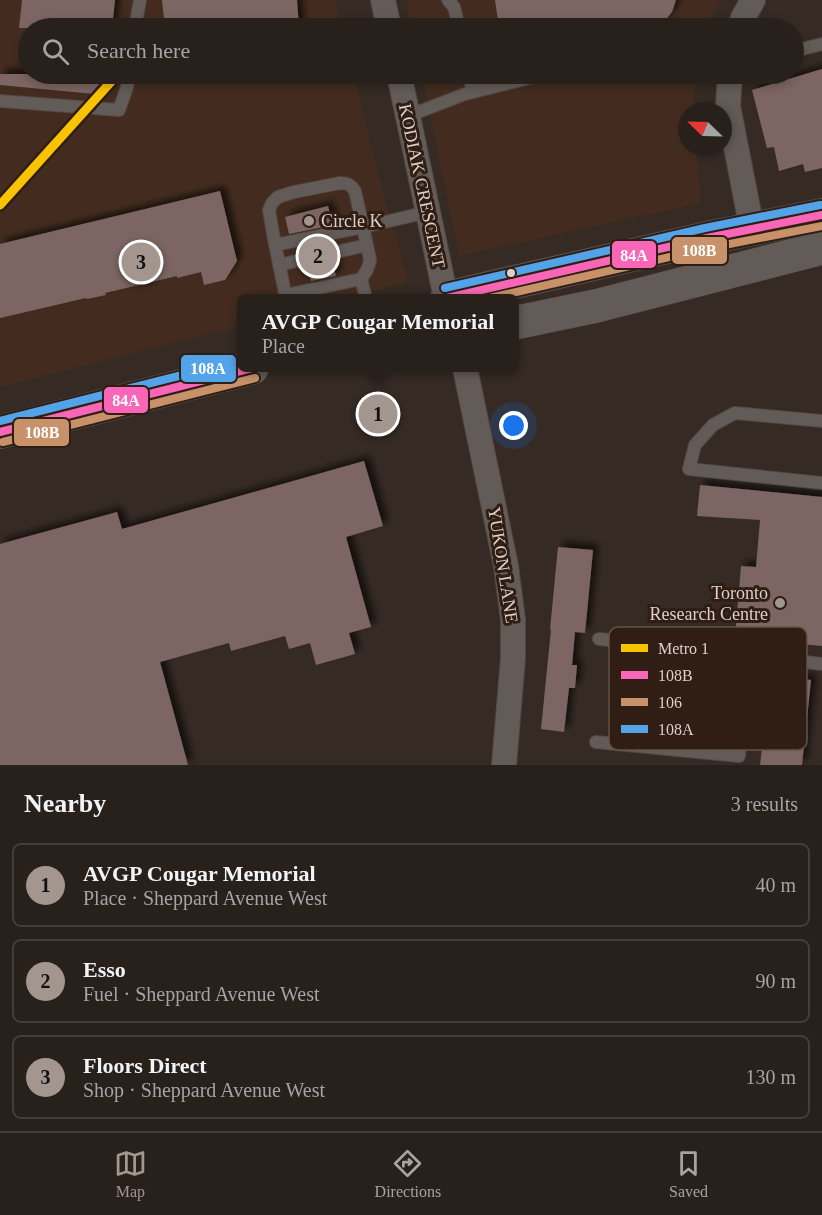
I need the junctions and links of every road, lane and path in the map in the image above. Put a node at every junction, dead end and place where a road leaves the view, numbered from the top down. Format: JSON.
{"nodes":[{"id":1,"x":140,"y":0,"type":"edge"},
{"id":2,"x":383,"y":0,"type":"edge"},
{"id":3,"x":448,"y":0,"type":"edge"},
{"id":4,"x":753,"y":0,"type":"edge"},
{"id":5,"x":137,"y":18,"type":"edge"},
{"id":6,"x":387,"y":18,"type":"edge"},
{"id":7,"x":457,"y":18,"type":"edge"},
{"id":8,"x":743,"y":18,"type":"edge"},
{"id":9,"x":822,"y":44,"type":"edge"},
{"id":10,"x":804,"y":48,"type":"edge"},
{"id":11,"x":127,"y":84,"type":"edge"},
{"id":12,"x":401,"y":84,"type":"edge"},
{"id":13,"x":471,"y":84,"type":"edge"},
{"id":14,"x":505,"y":84,"type":"edge"},
{"id":15,"x":729,"y":84,"type":"edge"},
{"id":16,"x":473,"y":92,"type":"junction"},
{"id":17,"x":0,"y":101,"type":"edge"},
{"id":18,"x":408,"y":116,"type":"junction"},
{"id":19,"x":428,"y":212,"type":"junction"},
{"id":20,"x":822,"y":215,"type":"edge"},
{"id":21,"x":363,"y":227,"type":"junction"},
{"id":22,"x":752,"y":229,"type":"junction"},
{"id":23,"x":275,"y":245,"type":"junction"},
{"id":24,"x":367,"y":245,"type":"junction"},
{"id":25,"x":822,"y":248,"type":"edge"},
{"id":26,"x":279,"y":265,"type":"junction"},
{"id":27,"x":361,"y":279,"type":"junction"},
{"id":28,"x":285,"y":294,"type":"edge"},
{"id":29,"x":298,"y":294,"type":"edge"},
{"id":30,"x":365,"y":294,"type":"edge"},
{"id":31,"x":446,"y":294,"type":"edge"},
{"id":32,"x":463,"y":294,"type":"edge"},
{"id":33,"x":519,"y":322,"type":"edge"},
{"id":34,"x":237,"y":372,"type":"edge"},
{"id":35,"x":466,"y":372,"type":"edge"},
{"id":36,"x":822,"y":421,"type":"edge"},
{"id":37,"x":0,"y":432,"type":"edge"},
{"id":38,"x":822,"y":483,"type":"edge"},
{"id":39,"x":599,"y":639,"type":"dead end"},
{"id":40,"x":609,"y":640,"type":"edge"},
{"id":41,"x":807,"y":662,"type":"edge"},
{"id":42,"x":822,"y":664,"type":"edge"},
{"id":43,"x":596,"y":742,"type":"dead end"},
{"id":44,"x":609,"y":743,"type":"edge"},
{"id":45,"x":678,"y":750,"type":"edge"},
{"id":46,"x":740,"y":750,"type":"edge"},
{"id":47,"x":504,"y":765,"type":"edge"}],
"edges":[{"from":1,"to":5,"type":"lane"},
{"from":2,"to":6,"type":"street"},
{"from":3,"to":7,"type":"lane"},
{"from":4,"to":8,"type":"street"},
{"from":9,"to":10,"type":"lane"},
{"from":11,"to":17,"type":"lane"},
{"from":12,"to":18,"type":"street","name":"KODIAK CRESCENT"},
{"from":13,"to":16,"type":"lane"},
{"from":14,"to":16,"type":"lane"},
{"from":15,"to":22,"type":"street"},
{"from":16,"to":18,"type":"lane"},
{"from":18,"to":19,"type":"street","name":"KODIAK CRESCENT"},
{"from":19,"to":21,"type":"lane"},
{"from":19,"to":31,"type":"street","name":"KODIAK CRESCENT"},
{"from":20,"to":22,"type":"main road"},
{"from":21,"to":23,"type":"lane"},
{"from":21,"to":23,"type":"lane"},
{"from":21,"to":24,"type":"lane"},
{"from":22,"to":32,"type":"main road"},
{"from":23,"to":26,"type":"lane"},
{"from":24,"to":26,"type":"lane"},
{"from":24,"to":27,"type":"lane"},
{"from":25,"to":33,"type":"main road"},
{"from":26,"to":28,"type":"lane"},
{"from":27,"to":29,"type":"lane"},
{"from":27,"to":30,"type":"lane"},
{"from":34,"to":37,"type":"main road"},
{"from":35,"to":47,"type":"street","name":"YUKON LANE"},
{"from":36,"to":38,"type":"lane"},
{"from":39,"to":40,"type":"lane"},
{"from":41,"to":42,"type":"lane"},
{"from":43,"to":44,"type":"lane"},
{"from":45,"to":46,"type":"lane"}]}
